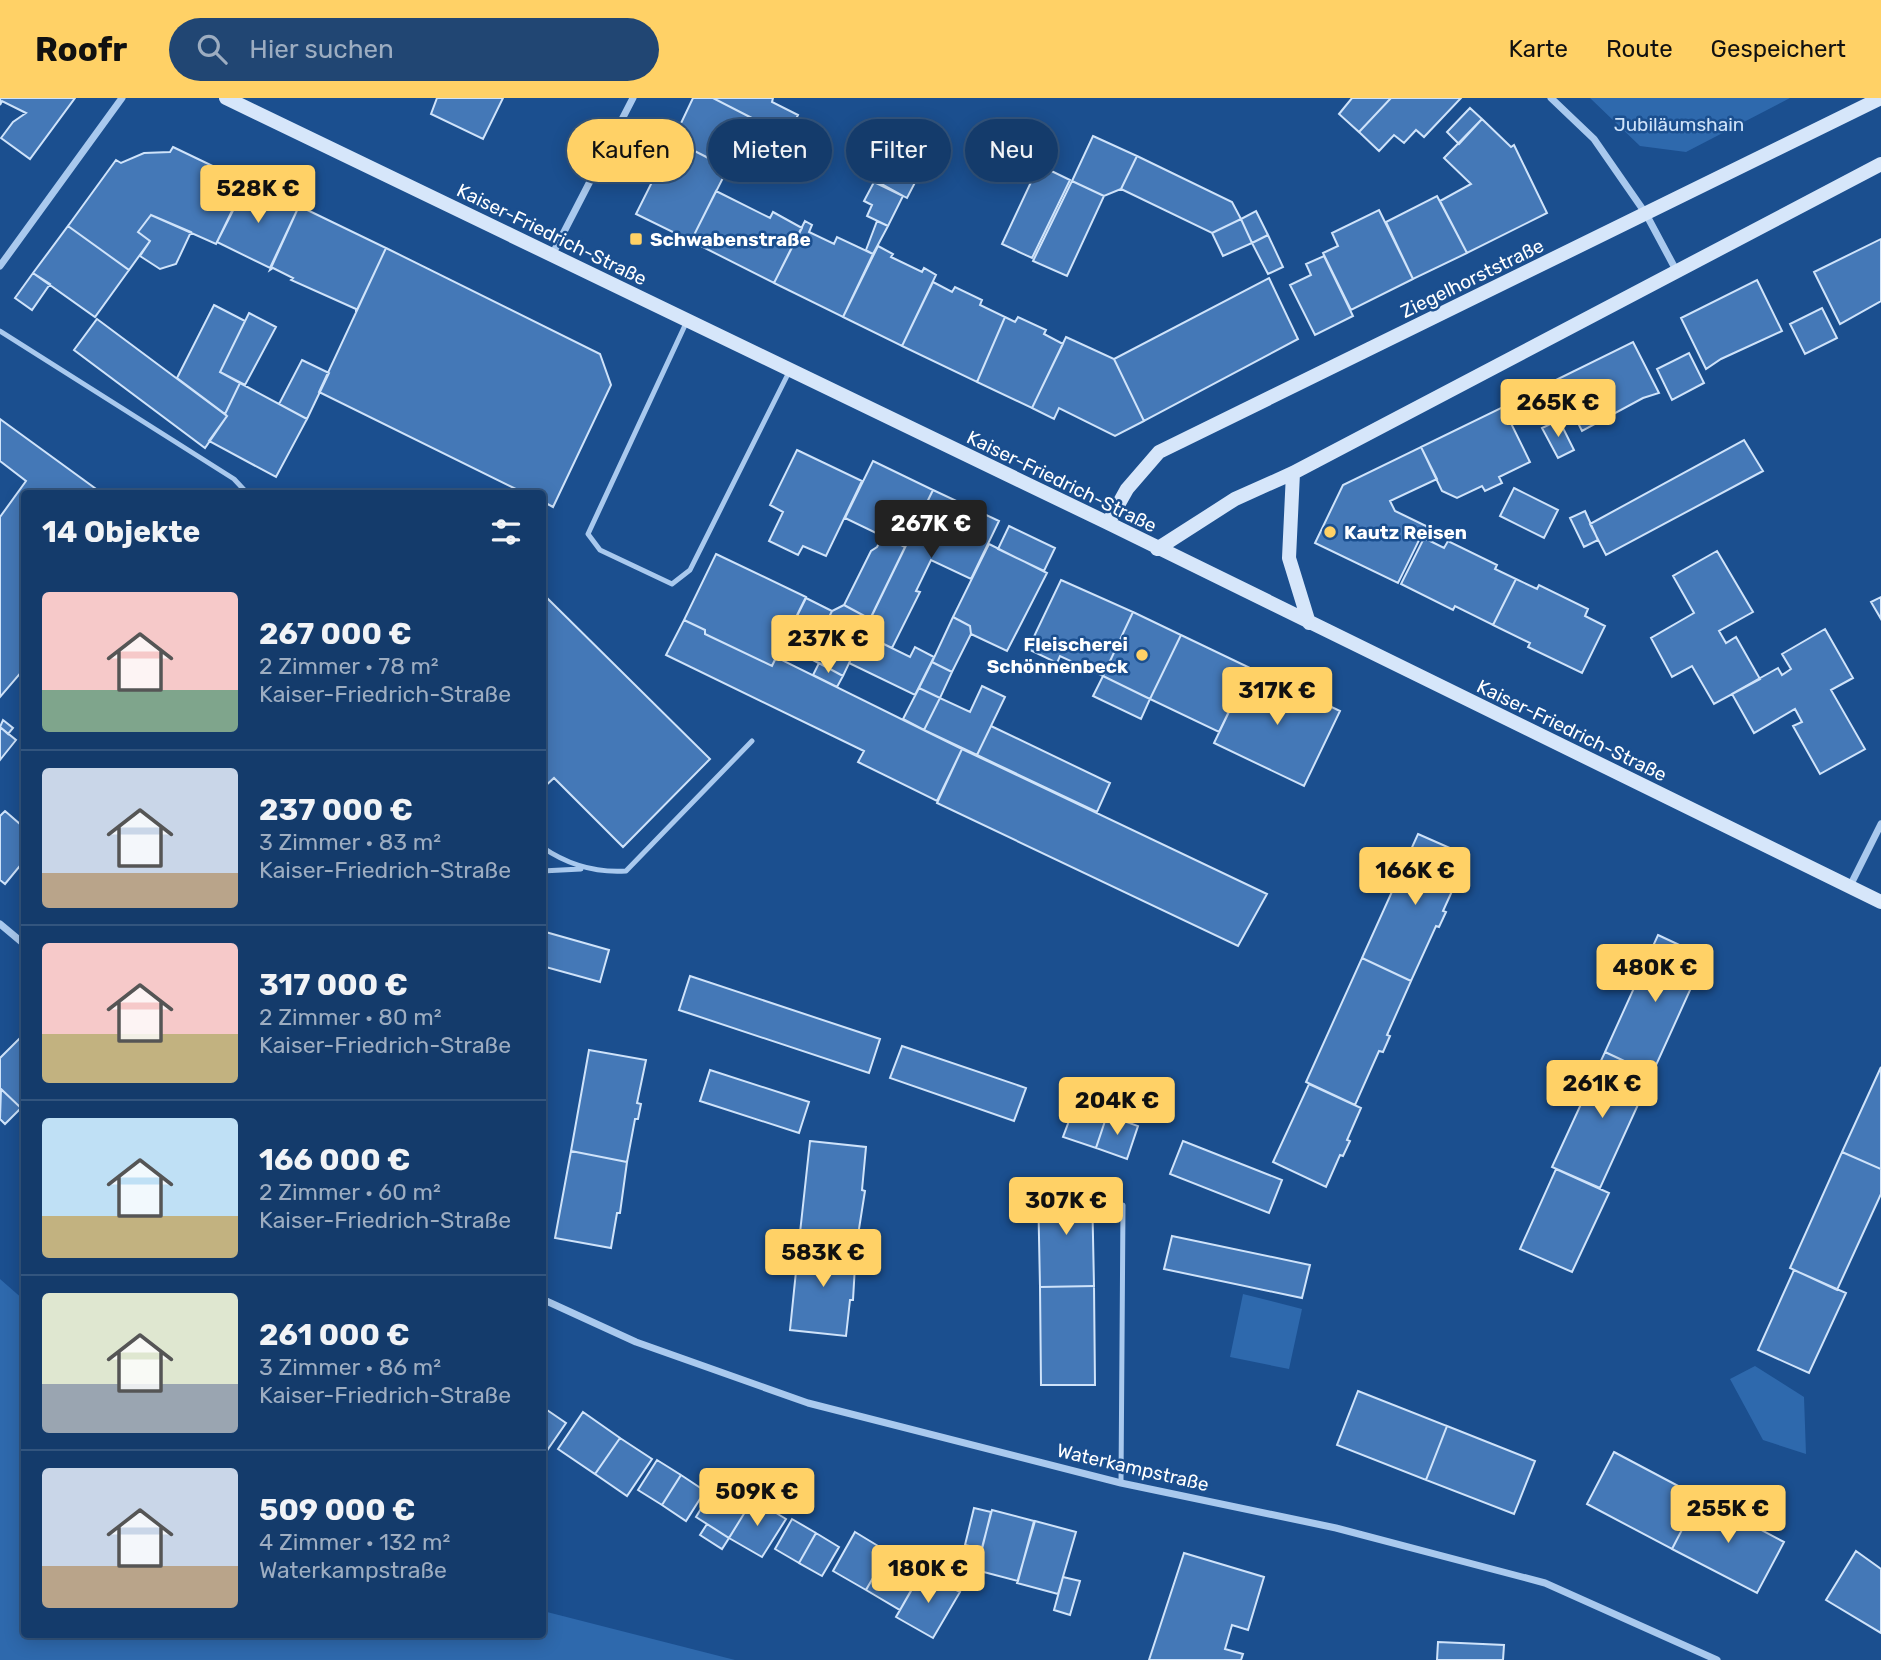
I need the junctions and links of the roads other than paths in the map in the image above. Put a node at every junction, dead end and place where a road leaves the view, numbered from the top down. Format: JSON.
{"nodes":[{"id":1,"x":122,"y":98,"type":"edge"},
{"id":2,"x":226,"y":98,"type":"edge"},
{"id":3,"x":633,"y":98,"type":"edge"},
{"id":4,"x":1551,"y":98,"type":"edge"},
{"id":5,"x":1881,"y":98,"type":"edge"},
{"id":6,"x":1881,"y":164,"type":"edge"},
{"id":7,"x":1646,"y":214,"type":"junction"},
{"id":8,"x":552,"y":255,"type":"junction"},
{"id":9,"x":0,"y":266,"type":"edge"},
{"id":10,"x":1676,"y":270,"type":"junction"},
{"id":11,"x":687,"y":321,"type":"junction"},
{"id":12,"x":0,"y":331,"type":"edge"},
{"id":13,"x":789,"y":371,"type":"junction"},
{"id":14,"x":1293,"y":473,"type":"junction"},
{"id":15,"x":244,"y":490,"type":"edge"},
{"id":16,"x":1108,"y":523,"type":"junction"},
{"id":17,"x":1157,"y":549,"type":"junction"},
{"id":18,"x":1309,"y":622,"type":"junction"},
{"id":19,"x":752,"y":741,"type":"dead end"},
{"id":20,"x":1881,"y":824,"type":"edge"},
{"id":21,"x":546,"y":848,"type":"edge"},
{"id":22,"x":585,"y":869,"type":"junction"},
{"id":23,"x":546,"y":871,"type":"edge"},
{"id":24,"x":1849,"y":886,"type":"junction"},
{"id":25,"x":1881,"y":902,"type":"edge"},
{"id":26,"x":0,"y":923,"type":"edge"},
{"id":27,"x":21,"y":941,"type":"edge"},
{"id":28,"x":1123,"y":1205,"type":"dead end"},
{"id":29,"x":546,"y":1301,"type":"edge"},
{"id":30,"x":1121,"y":1483,"type":"junction"},
{"id":31,"x":1717,"y":1660,"type":"edge"}],
"edges":[{"from":1,"to":9,"type":"street"},
{"from":2,"to":8,"type":"street","name":"Kaiser-Friedrich-Straße"},
{"from":3,"to":8,"type":"street"},
{"from":4,"to":7,"type":"street"},
{"from":5,"to":7,"type":"street","name":"Ziegelhorststraße"},
{"from":6,"to":10,"type":"street"},
{"from":7,"to":10,"type":"street"},
{"from":7,"to":16,"type":"street","name":"Ziegelhorststraße"},
{"from":8,"to":11,"type":"street","name":"Kaiser-Friedrich-Straße"},
{"from":10,"to":14,"type":"street"},
{"from":11,"to":13,"type":"street","name":"Kaiser-Friedrich-Straße"},
{"from":11,"to":13,"type":"lane"},
{"from":12,"to":15,"type":"lane"},
{"from":13,"to":16,"type":"street","name":"Kaiser-Friedrich-Straße"},
{"from":14,"to":17,"type":"street"},
{"from":14,"to":18,"type":"street"},
{"from":16,"to":17,"type":"street","name":"Kaiser-Friedrich-Straße"},
{"from":17,"to":18,"type":"street","name":"Kaiser-Friedrich-Straße"},
{"from":18,"to":24,"type":"street","name":"Kaiser-Friedrich-Straße"},
{"from":19,"to":22,"type":"lane"},
{"from":20,"to":24,"type":"street"},
{"from":21,"to":22,"type":"lane"},
{"from":22,"to":23,"type":"lane"},
{"from":24,"to":25,"type":"street","name":"Kaiser-Friedrich-Straße"},
{"from":26,"to":27,"type":"street"},
{"from":28,"to":30,"type":"lane"},
{"from":29,"to":30,"type":"street","name":"Waterkampstraße"},
{"from":30,"to":31,"type":"street","name":"Waterkampstraße"}]}
